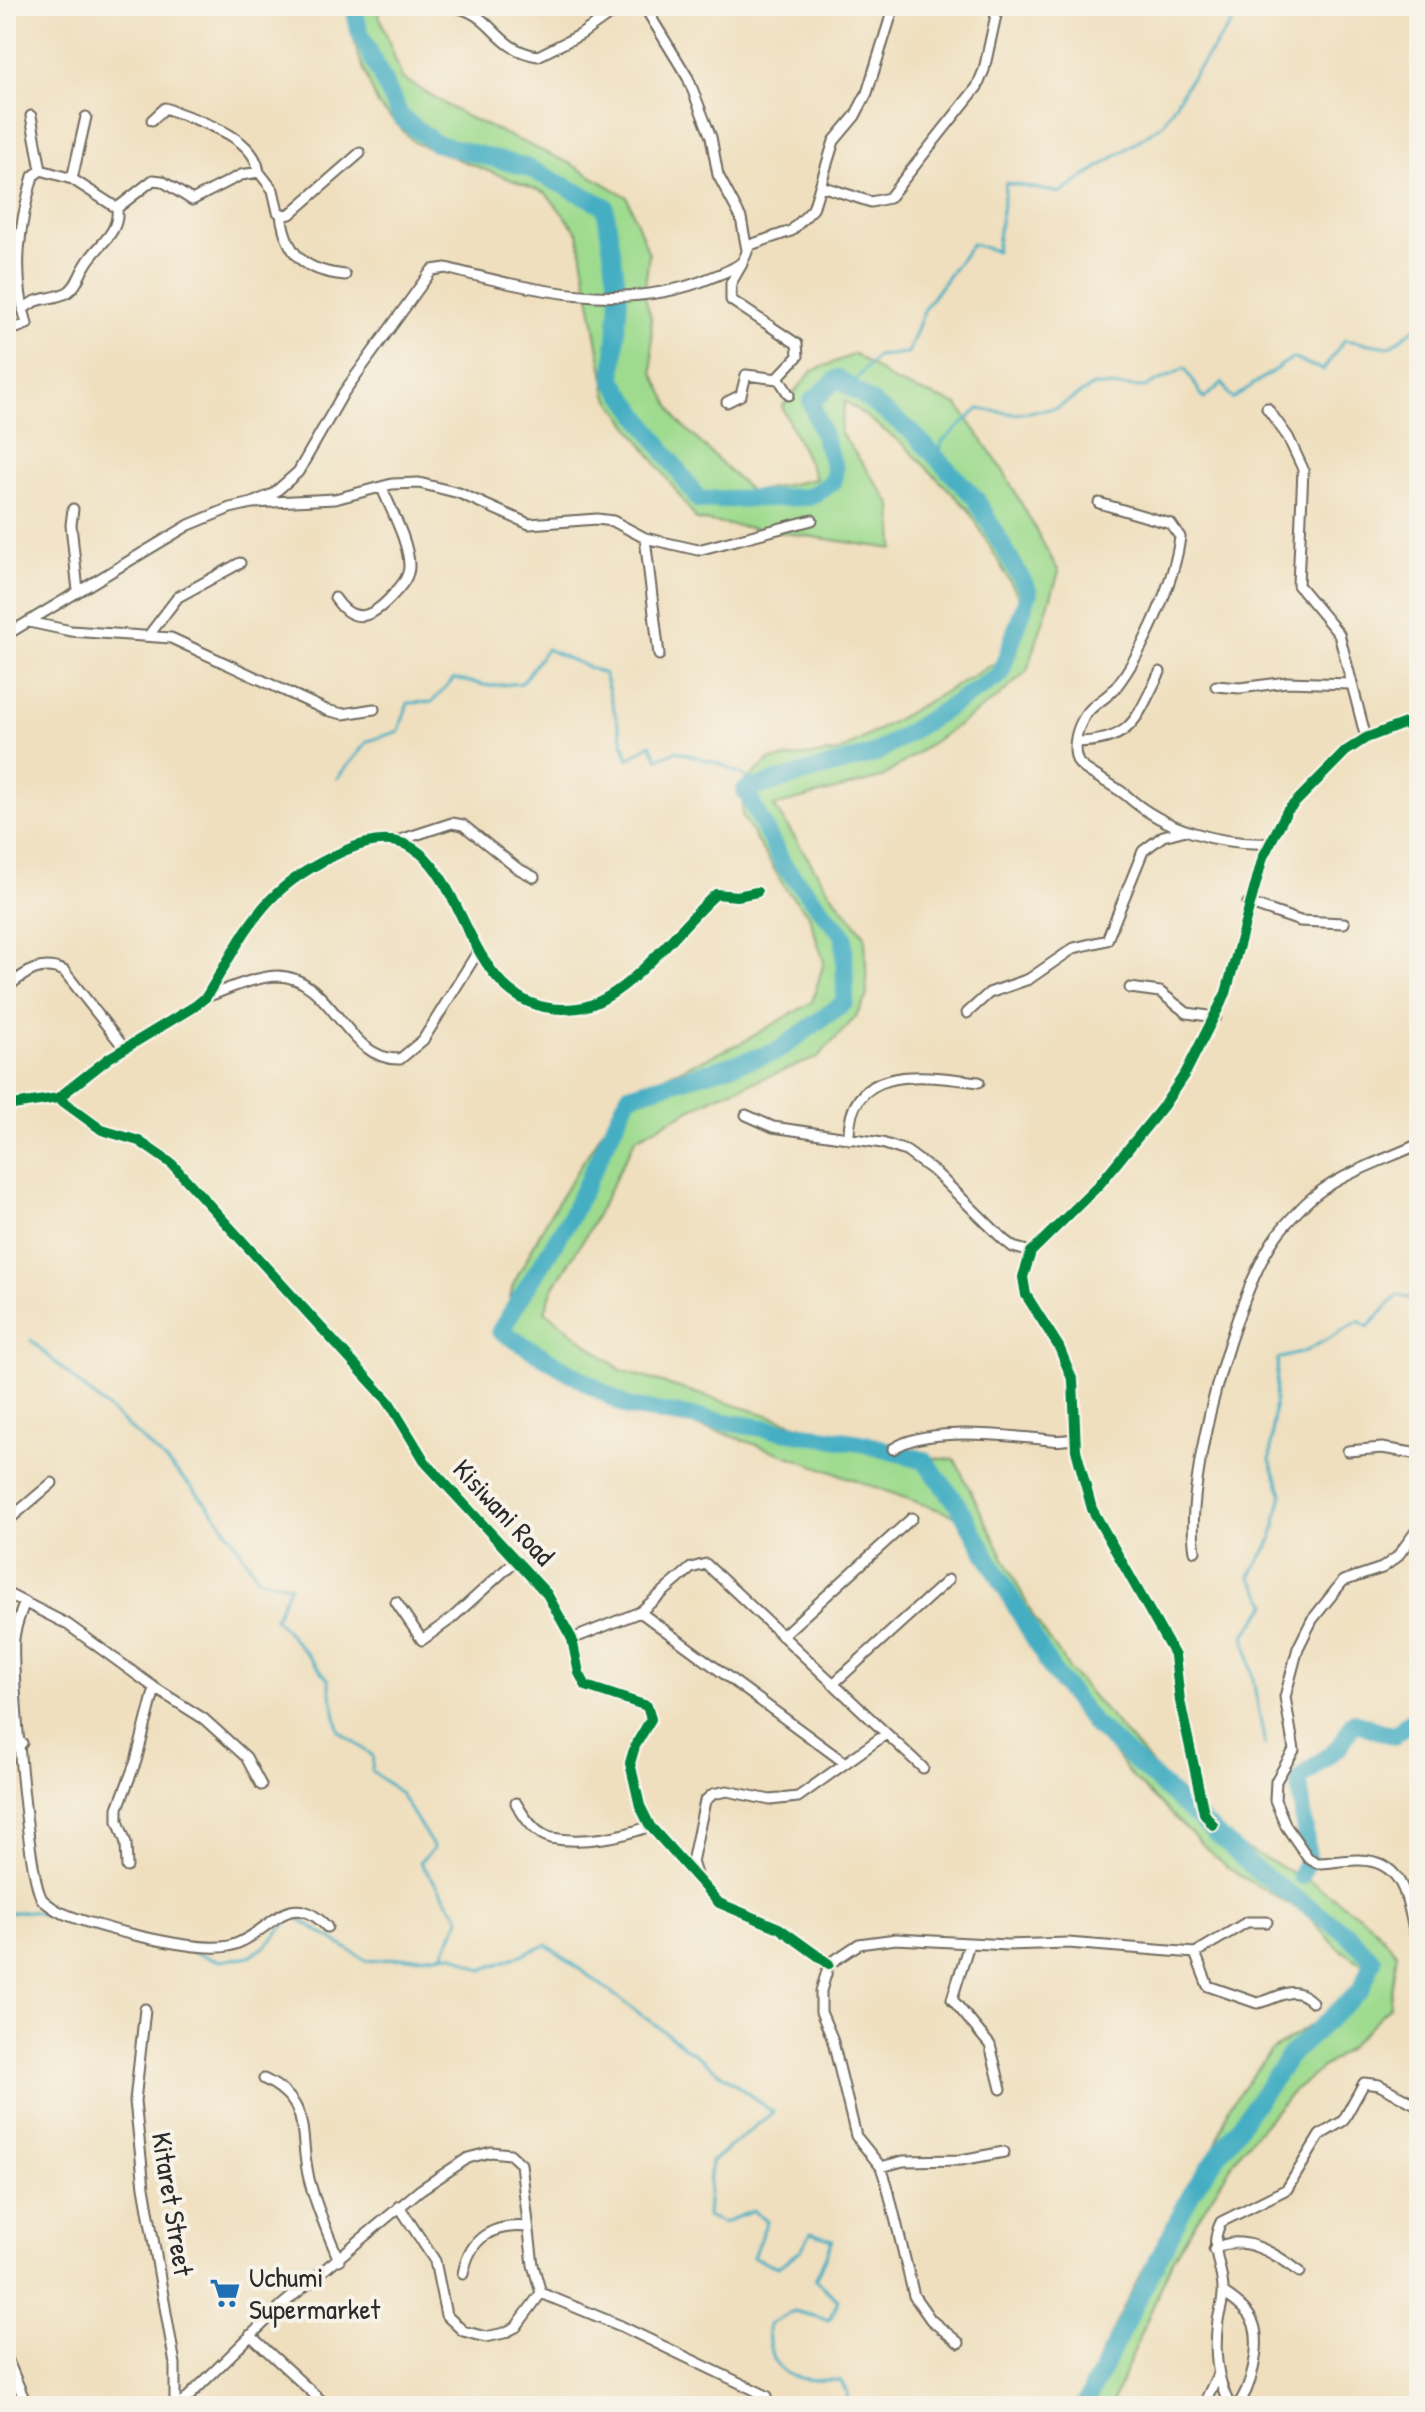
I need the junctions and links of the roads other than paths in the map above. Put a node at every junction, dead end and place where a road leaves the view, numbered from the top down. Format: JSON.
{"nodes":[{"id":1,"x":449,"y":6,"type":"edge"},
{"id":2,"x":621,"y":6,"type":"edge"},
{"id":3,"x":663,"y":6,"type":"edge"},
{"id":4,"x":894,"y":6,"type":"edge"},
{"id":5,"x":998,"y":6,"type":"edge"},
{"id":6,"x":647,"y":10,"type":"edge"},
{"id":7,"x":31,"y":116,"type":"dead end"},
{"id":8,"x":86,"y":117,"type":"dead end"},
{"id":9,"x":152,"y":120,"type":"dead end"},
{"id":10,"x":360,"y":153,"type":"dead end"},
{"id":11,"x":41,"y":170,"type":"junction"},
{"id":12,"x":259,"y":172,"type":"junction"},
{"id":13,"x":72,"y":179,"type":"junction"},
{"id":14,"x":821,"y":186,"type":"junction"},
{"id":15,"x":117,"y":208,"type":"junction"},
{"id":16,"x":281,"y":215,"type":"junction"},
{"id":17,"x":747,"y":250,"type":"junction"},
{"id":18,"x":743,"y":261,"type":"junction"},
{"id":19,"x":345,"y":275,"type":"dead end"},
{"id":20,"x":23,"y":310,"type":"junction"},
{"id":21,"x":6,"y":332,"type":"edge"},
{"id":22,"x":778,"y":379,"type":"junction"},
{"id":23,"x":789,"y":395,"type":"dead end"},
{"id":24,"x":727,"y":402,"type":"dead end"},
{"id":25,"x":1267,"y":408,"type":"dead end"},
{"id":26,"x":382,"y":488,"type":"junction"},
{"id":27,"x":252,"y":503,"type":"junction"},
{"id":28,"x":1099,"y":503,"type":"dead end"},
{"id":29,"x":73,"y":509,"type":"dead end"},
{"id":30,"x":812,"y":520,"type":"dead end"},
{"id":31,"x":645,"y":538,"type":"junction"},
{"id":32,"x":240,"y":563,"type":"dead end"},
{"id":33,"x":78,"y":591,"type":"junction"},
{"id":34,"x":335,"y":598,"type":"dead end"},
{"id":35,"x":29,"y":622,"type":"junction"},
{"id":36,"x":6,"y":635,"type":"edge"},
{"id":37,"x":149,"y":635,"type":"junction"},
{"id":38,"x":659,"y":655,"type":"dead end"},
{"id":39,"x":1160,"y":672,"type":"dead end"},
{"id":40,"x":1350,"y":684,"type":"junction"},
{"id":41,"x":1216,"y":686,"type":"dead end"},
{"id":42,"x":374,"y":709,"type":"dead end"},
{"id":43,"x":1419,"y":718,"type":"edge"},
{"id":44,"x":1366,"y":738,"type":"junction"},
{"id":45,"x":1076,"y":742,"type":"junction"},
{"id":46,"x":1186,"y":830,"type":"junction"},
{"id":47,"x":400,"y":840,"type":"junction"},
{"id":48,"x":1268,"y":843,"type":"junction"},
{"id":49,"x":534,"y":877,"type":"dead end"},
{"id":50,"x":757,"y":892,"type":"dead end"},
{"id":51,"x":1248,"y":903,"type":"junction"},
{"id":52,"x":1344,"y":923,"type":"dead end"},
{"id":53,"x":479,"y":950,"type":"junction"},
{"id":54,"x":6,"y":988,"type":"edge"},
{"id":55,"x":1130,"y":988,"type":"dead end"},
{"id":56,"x":206,"y":997,"type":"junction"},
{"id":57,"x":967,"y":1013,"type":"dead end"},
{"id":58,"x":1216,"y":1017,"type":"junction"},
{"id":59,"x":125,"y":1049,"type":"junction"},
{"id":60,"x":979,"y":1082,"type":"dead end"},
{"id":61,"x":58,"y":1098,"type":"junction"},
{"id":62,"x":6,"y":1106,"type":"edge"},
{"id":63,"x":746,"y":1115,"type":"dead end"},
{"id":64,"x":849,"y":1139,"type":"junction"},
{"id":65,"x":1419,"y":1144,"type":"edge"},
{"id":66,"x":1031,"y":1252,"type":"junction"},
{"id":67,"x":1075,"y":1438,"type":"junction"},
{"id":68,"x":893,"y":1449,"type":"dead end"},
{"id":69,"x":1348,"y":1451,"type":"dead end"},
{"id":70,"x":1419,"y":1454,"type":"edge"},
{"id":71,"x":52,"y":1483,"type":"dead end"},
{"id":72,"x":912,"y":1518,"type":"dead end"},
{"id":73,"x":6,"y":1522,"type":"edge"},
{"id":74,"x":1419,"y":1527,"type":"edge"},
{"id":75,"x":1195,"y":1551,"type":"dead end"},
{"id":76,"x":515,"y":1561,"type":"junction"},
{"id":77,"x":948,"y":1580,"type":"dead end"},
{"id":78,"x":6,"y":1593,"type":"edge"},
{"id":79,"x":396,"y":1602,"type":"dead end"},
{"id":80,"x":24,"y":1604,"type":"junction"},
{"id":81,"x":640,"y":1612,"type":"junction"},
{"id":82,"x":782,"y":1636,"type":"junction"},
{"id":83,"x":572,"y":1639,"type":"junction"},
{"id":84,"x":833,"y":1684,"type":"junction"},
{"id":85,"x":155,"y":1688,"type":"junction"},
{"id":86,"x":886,"y":1734,"type":"junction"},
{"id":87,"x":6,"y":1738,"type":"edge"},
{"id":88,"x":22,"y":1743,"type":"junction"},
{"id":89,"x":845,"y":1763,"type":"junction"},
{"id":90,"x":923,"y":1768,"type":"dead end"},
{"id":91,"x":261,"y":1785,"type":"dead end"},
{"id":92,"x":516,"y":1803,"type":"dead end"},
{"id":93,"x":1213,"y":1825,"type":"dead end"},
{"id":94,"x":650,"y":1826,"type":"junction"},
{"id":95,"x":127,"y":1867,"type":"dead end"},
{"id":96,"x":698,"y":1881,"type":"junction"},
{"id":97,"x":1267,"y":1922,"type":"dead end"},
{"id":98,"x":327,"y":1927,"type":"dead end"},
{"id":99,"x":969,"y":1944,"type":"junction"},
{"id":100,"x":1419,"y":1949,"type":"edge"},
{"id":101,"x":1195,"y":1953,"type":"junction"},
{"id":102,"x":829,"y":1964,"type":"junction"},
{"id":103,"x":1312,"y":2002,"type":"dead end"},
{"id":104,"x":145,"y":2009,"type":"dead end"},
{"id":105,"x":264,"y":2079,"type":"dead end"},
{"id":106,"x":1001,"y":2089,"type":"dead end"},
{"id":107,"x":1419,"y":2106,"type":"edge"},
{"id":108,"x":1004,"y":2152,"type":"dead end"},
{"id":109,"x":881,"y":2167,"type":"junction"},
{"id":110,"x":399,"y":2206,"type":"junction"},
{"id":111,"x":528,"y":2227,"type":"junction"},
{"id":112,"x":1214,"y":2250,"type":"junction"},
{"id":113,"x":339,"y":2260,"type":"junction"},
{"id":114,"x":1300,"y":2272,"type":"dead end"},
{"id":115,"x":463,"y":2274,"type":"dead end"},
{"id":116,"x":541,"y":2293,"type":"junction"},
{"id":117,"x":1223,"y":2293,"type":"junction"},
{"id":118,"x":250,"y":2335,"type":"junction"},
{"id":119,"x":959,"y":2343,"type":"dead end"},
{"id":120,"x":6,"y":2356,"type":"edge"},
{"id":121,"x":1218,"y":2374,"type":"junction"},
{"id":122,"x":767,"y":2396,"type":"dead end"},
{"id":123,"x":27,"y":2406,"type":"edge"},
{"id":124,"x":177,"y":2406,"type":"edge"},
{"id":125,"x":327,"y":2406,"type":"edge"},
{"id":126,"x":1203,"y":2406,"type":"edge"},
{"id":127,"x":1230,"y":2406,"type":"edge"},
{"id":128,"x":1237,"y":2406,"type":"edge"}],
"edges":[{"from":1,"to":2,"type":"street"},
{"from":3,"to":6,"type":"street"},
{"from":4,"to":14,"type":"street"},
{"from":5,"to":14,"type":"street"},
{"from":6,"to":17,"type":"street"},
{"from":7,"to":11,"type":"street"},
{"from":8,"to":13,"type":"street"},
{"from":9,"to":12,"type":"street"},
{"from":10,"to":16,"type":"street"},
{"from":11,"to":13,"type":"street"},
{"from":11,"to":20,"type":"street"},
{"from":12,"to":15,"type":"street"},
{"from":12,"to":16,"type":"street"},
{"from":13,"to":15,"type":"street"},
{"from":14,"to":17,"type":"street"},
{"from":15,"to":20,"type":"street"},
{"from":16,"to":19,"type":"street"},
{"from":17,"to":18,"type":"street"},
{"from":18,"to":22,"type":"street"},
{"from":18,"to":27,"type":"street"},
{"from":20,"to":21,"type":"street"},
{"from":22,"to":23,"type":"street"},
{"from":22,"to":24,"type":"street"},
{"from":25,"to":40,"type":"street"},
{"from":26,"to":27,"type":"street"},
{"from":26,"to":31,"type":"street"},
{"from":26,"to":34,"type":"street"},
{"from":27,"to":33,"type":"street"},
{"from":28,"to":45,"type":"street"},
{"from":29,"to":33,"type":"street"},
{"from":30,"to":31,"type":"street"},
{"from":31,"to":38,"type":"street"},
{"from":32,"to":37,"type":"street"},
{"from":33,"to":35,"type":"street"},
{"from":35,"to":36,"type":"street"},
{"from":35,"to":37,"type":"street"},
{"from":37,"to":42,"type":"street"},
{"from":39,"to":45,"type":"street"},
{"from":40,"to":41,"type":"street"},
{"from":40,"to":44,"type":"street"},
{"from":43,"to":44,"type":"street"},
{"from":44,"to":48,"type":"street"},
{"from":45,"to":46,"type":"street"},
{"from":46,"to":48,"type":"street"},
{"from":46,"to":57,"type":"street"},
{"from":47,"to":49,"type":"street"},
{"from":47,"to":53,"type":"street"},
{"from":47,"to":56,"type":"street"},
{"from":48,"to":51,"type":"street"},
{"from":50,"to":53,"type":"street"},
{"from":51,"to":52,"type":"street"},
{"from":51,"to":58,"type":"street"},
{"from":53,"to":56,"type":"street"},
{"from":54,"to":59,"type":"street"},
{"from":55,"to":58,"type":"street"},
{"from":56,"to":59,"type":"street"},
{"from":58,"to":66,"type":"street"},
{"from":59,"to":61,"type":"street"},
{"from":60,"to":64,"type":"street"},
{"from":61,"to":62,"type":"street"},
{"from":61,"to":76,"type":"street","name":"Kisiwani Road"},
{"from":63,"to":64,"type":"street"},
{"from":64,"to":66,"type":"street"},
{"from":65,"to":75,"type":"street"},
{"from":66,"to":67,"type":"street"},
{"from":67,"to":68,"type":"street"},
{"from":67,"to":93,"type":"street"},
{"from":69,"to":70,"type":"street"},
{"from":71,"to":73,"type":"street"},
{"from":72,"to":82,"type":"street"},
{"from":74,"to":100,"type":"street"},
{"from":76,"to":79,"type":"street"},
{"from":76,"to":83,"type":"street","name":"Kisiwani Road"},
{"from":77,"to":84,"type":"street"},
{"from":78,"to":80,"type":"street"},
{"from":80,"to":85,"type":"street"},
{"from":80,"to":88,"type":"street"},
{"from":81,"to":82,"type":"street"},
{"from":81,"to":83,"type":"street"},
{"from":81,"to":89,"type":"street"},
{"from":82,"to":84,"type":"street"},
{"from":83,"to":94,"type":"street","name":"Kisiwani Road"},
{"from":84,"to":86,"type":"street"},
{"from":85,"to":91,"type":"street"},
{"from":85,"to":95,"type":"street"},
{"from":86,"to":89,"type":"street"},
{"from":86,"to":90,"type":"street"},
{"from":87,"to":88,"type":"street"},
{"from":88,"to":98,"type":"street"},
{"from":89,"to":96,"type":"street"},
{"from":92,"to":94,"type":"street"},
{"from":94,"to":96,"type":"street","name":"Kisiwani Road"},
{"from":96,"to":102,"type":"street","name":"Kisiwani Road"},
{"from":97,"to":101,"type":"street"},
{"from":99,"to":101,"type":"street"},
{"from":99,"to":102,"type":"street"},
{"from":99,"to":106,"type":"street"},
{"from":101,"to":103,"type":"street"},
{"from":102,"to":109,"type":"street"},
{"from":104,"to":124,"type":"street","name":"Kitaret Street"},
{"from":105,"to":113,"type":"street"},
{"from":107,"to":112,"type":"street"},
{"from":108,"to":109,"type":"street"},
{"from":109,"to":119,"type":"street"},
{"from":110,"to":111,"type":"street"},
{"from":110,"to":113,"type":"street"},
{"from":110,"to":116,"type":"street"},
{"from":111,"to":115,"type":"street"},
{"from":111,"to":116,"type":"street"},
{"from":112,"to":114,"type":"street"},
{"from":112,"to":117,"type":"street"},
{"from":113,"to":118,"type":"street"},
{"from":116,"to":122,"type":"street"},
{"from":117,"to":121,"type":"street"},
{"from":117,"to":128,"type":"street"},
{"from":118,"to":124,"type":"street"},
{"from":118,"to":125,"type":"street"},
{"from":120,"to":123,"type":"street"},
{"from":121,"to":126,"type":"street"},
{"from":121,"to":127,"type":"street"}]}
